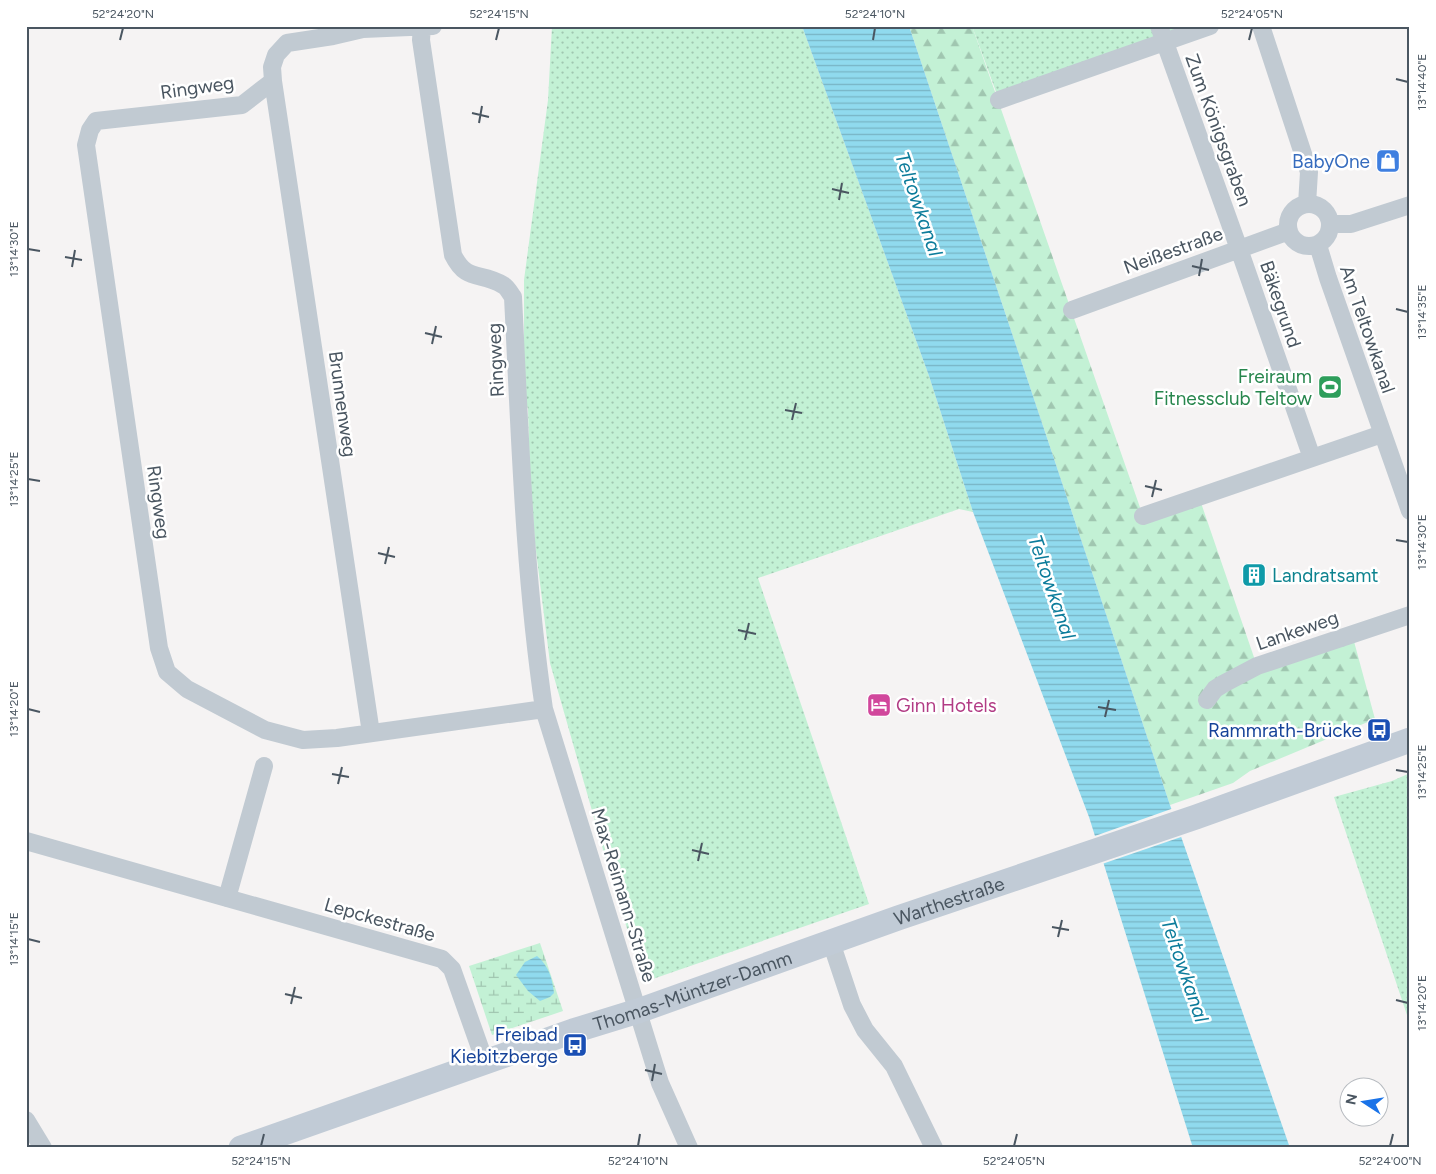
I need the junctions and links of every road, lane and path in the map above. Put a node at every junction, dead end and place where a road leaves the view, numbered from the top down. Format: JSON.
{"nodes":[{"id":1,"x":1210,"y":26,"type":"edge"},
{"id":2,"x":1261,"y":26,"type":"edge"},
{"id":3,"x":426,"y":27,"type":"edge"},
{"id":4,"x":1162,"y":34,"type":"edge"},
{"id":5,"x":273,"y":82,"type":"junction"},
{"id":6,"x":999,"y":100,"type":"dead end"},
{"id":7,"x":1307,"y":204,"type":"junction"},
{"id":8,"x":1410,"y":205,"type":"edge"},
{"id":9,"x":1331,"y":224,"type":"junction"},
{"id":10,"x":1289,"y":231,"type":"junction"},
{"id":11,"x":1318,"y":245,"type":"junction"},
{"id":12,"x":1239,"y":249,"type":"junction"},
{"id":13,"x":1072,"y":310,"type":"dead end"},
{"id":14,"x":1382,"y":434,"type":"junction"},
{"id":15,"x":1312,"y":458,"type":"junction"},
{"id":16,"x":1410,"y":511,"type":"edge"},
{"id":17,"x":1143,"y":516,"type":"dead end"},
{"id":18,"x":1410,"y":615,"type":"edge"},
{"id":19,"x":1207,"y":700,"type":"dead end"},
{"id":20,"x":544,"y":709,"type":"junction"},
{"id":21,"x":371,"y":733,"type":"junction"},
{"id":22,"x":1410,"y":740,"type":"edge"},
{"id":23,"x":264,"y":766,"type":"dead end"},
{"id":24,"x":26,"y":841,"type":"edge"},
{"id":25,"x":227,"y":898,"type":"junction"},
{"id":26,"x":831,"y":942,"type":"junction"},
{"id":27,"x":638,"y":1011,"type":"junction"},
{"id":28,"x":485,"y":1062,"type":"junction"},
{"id":29,"x":26,"y":1120,"type":"edge"},
{"id":30,"x":43,"y":1148,"type":"edge"},
{"id":31,"x":241,"y":1148,"type":"edge"},
{"id":32,"x":689,"y":1148,"type":"edge"},
{"id":33,"x":934,"y":1148,"type":"edge"}],
"edges":[{"from":1,"to":4,"type":"street"},
{"from":2,"to":7,"type":"street"},
{"from":3,"to":5,"type":"street","name":"Ringweg"},
{"from":3,"to":20,"type":"street","name":"Ringweg"},
{"from":4,"to":6,"type":"street"},
{"from":4,"to":12,"type":"street","name":"Zum Königsgraben"},
{"from":5,"to":21,"type":"street","name":"Brunnenweg"},
{"from":5,"to":21,"type":"street","name":"Ringweg"},
{"from":7,"to":9,"type":"street"},
{"from":7,"to":10,"type":"street"},
{"from":8,"to":9,"type":"street"},
{"from":9,"to":11,"type":"street"},
{"from":10,"to":11,"type":"street"},
{"from":10,"to":12,"type":"street","name":"Neißestraße"},
{"from":11,"to":14,"type":"street","name":"Am Teltowkanal"},
{"from":12,"to":13,"type":"street","name":"Neißestraße"},
{"from":12,"to":15,"type":"street","name":"Bäkegrund"},
{"from":14,"to":15,"type":"street"},
{"from":14,"to":16,"type":"street","name":"Am Teltowkanal"},
{"from":15,"to":17,"type":"street"},
{"from":18,"to":19,"type":"street","name":"Lankeweg"},
{"from":20,"to":21,"type":"street","name":"Ringweg"},
{"from":20,"to":27,"type":"street","name":"Max-Reimann-Straße"},
{"from":22,"to":26,"type":"street","name":"Warthestraße"},
{"from":23,"to":25,"type":"street"},
{"from":24,"to":25,"type":"street","name":"Lepckestraße"},
{"from":25,"to":28,"type":"street","name":"Lepckestraße"},
{"from":26,"to":27,"type":"street","name":"Thomas-Müntzer-Damm"},
{"from":26,"to":33,"type":"street"},
{"from":27,"to":28,"type":"street","name":"Thomas-Müntzer-Damm"},
{"from":27,"to":32,"type":"street","name":"Max-Reimann-Straße"},
{"from":28,"to":31,"type":"street","name":"Thomas-Müntzer-Damm"},
{"from":29,"to":30,"type":"street"}]}
